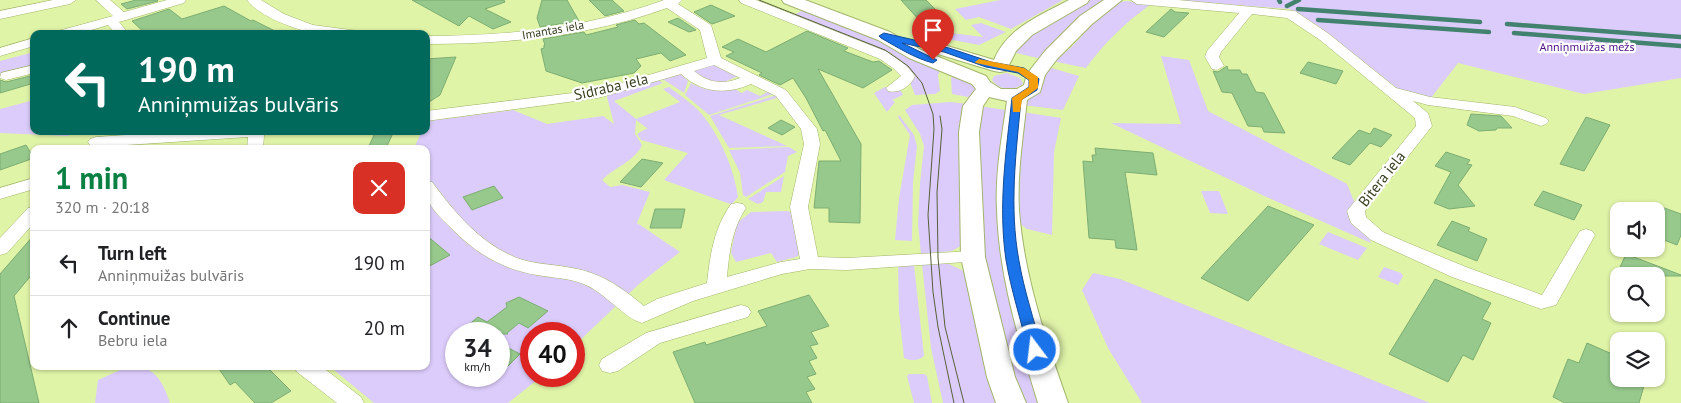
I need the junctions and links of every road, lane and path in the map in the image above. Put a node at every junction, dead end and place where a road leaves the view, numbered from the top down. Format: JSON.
{"nodes":[{"id":1,"x":31,"y":0,"type":"edge"},
{"id":2,"x":70,"y":0,"type":"edge"},
{"id":3,"x":102,"y":0,"type":"edge"},
{"id":4,"x":180,"y":0,"type":"edge"},
{"id":5,"x":253,"y":0,"type":"edge"},
{"id":6,"x":745,"y":0,"type":"edge"},
{"id":7,"x":1081,"y":0,"type":"edge"},
{"id":8,"x":1114,"y":0,"type":"edge"},
{"id":9,"x":1137,"y":0,"type":"edge"},
{"id":10,"x":672,"y":2,"type":"edge"},
{"id":11,"x":0,"y":4,"type":"edge"},
{"id":12,"x":792,"y":6,"type":"edge"},
{"id":13,"x":1248,"y":11,"type":"junction"},
{"id":14,"x":0,"y":15,"type":"edge"},
{"id":15,"x":116,"y":19,"type":"junction"},
{"id":16,"x":77,"y":30,"type":"edge"},
{"id":17,"x":121,"y":30,"type":"edge"},
{"id":18,"x":321,"y":30,"type":"edge"},
{"id":19,"x":884,"y":36,"type":"junction"},
{"id":20,"x":430,"y":40,"type":"edge"},
{"id":21,"x":30,"y":43,"type":"edge"},
{"id":22,"x":0,"y":52,"type":"edge"},
{"id":23,"x":715,"y":60,"type":"junction"},
{"id":24,"x":1216,"y":66,"type":"dead end"},
{"id":25,"x":1000,"y":67,"type":"junction"},
{"id":26,"x":684,"y":69,"type":"junction"},
{"id":27,"x":30,"y":70,"type":"edge"},
{"id":28,"x":6,"y":76,"type":"dead end"},
{"id":29,"x":752,"y":78,"type":"junction"},
{"id":30,"x":1034,"y":79,"type":"junction"},
{"id":31,"x":983,"y":84,"type":"junction"},
{"id":32,"x":1384,"y":85,"type":"junction"},
{"id":33,"x":892,"y":88,"type":"dead end"},
{"id":34,"x":1021,"y":94,"type":"junction"},
{"id":35,"x":430,"y":115,"type":"edge"},
{"id":36,"x":1541,"y":121,"type":"dead end"},
{"id":37,"x":193,"y":135,"type":"edge"},
{"id":38,"x":96,"y":141,"type":"edge"},
{"id":39,"x":30,"y":184,"type":"edge"},
{"id":40,"x":430,"y":191,"type":"edge"},
{"id":41,"x":0,"y":194,"type":"edge"},
{"id":42,"x":737,"y":208,"type":"dead end"},
{"id":43,"x":30,"y":216,"type":"edge"},
{"id":44,"x":1586,"y":235,"type":"dead end"},
{"id":45,"x":0,"y":249,"type":"edge"},
{"id":46,"x":974,"y":257,"type":"junction"},
{"id":47,"x":810,"y":263,"type":"junction"},
{"id":48,"x":716,"y":287,"type":"junction"},
{"id":49,"x":741,"y":312,"type":"dead end"},
{"id":50,"x":610,"y":365,"type":"dead end"},
{"id":51,"x":310,"y":370,"type":"edge"},
{"id":52,"x":353,"y":403,"type":"edge"},
{"id":53,"x":1011,"y":403,"type":"edge"},
{"id":54,"x":1053,"y":403,"type":"edge"}],
"edges":[{"from":1,"to":11,"type":"street"},
{"from":2,"to":14,"type":"street"},
{"from":3,"to":15,"type":"street"},
{"from":4,"to":15,"type":"street"},
{"from":5,"to":18,"type":"street"},
{"from":6,"to":12,"type":"street"},
{"from":7,"to":25,"type":"street"},
{"from":8,"to":30,"type":"street"},
{"from":9,"to":13,"type":"street"},
{"from":10,"to":20,"type":"street","name":"Imantas iela"},
{"from":10,"to":23,"type":"street"},
{"from":12,"to":19,"type":"street"},
{"from":12,"to":33,"type":"street"},
{"from":13,"to":24,"type":"street"},
{"from":13,"to":32,"type":"street","name":"Bitera iela"},
{"from":15,"to":16,"type":"street"},
{"from":15,"to":17,"type":"street"},
{"from":19,"to":25,"type":"street"},
{"from":19,"to":31,"type":"street"},
{"from":21,"to":22,"type":"street"},
{"from":23,"to":26,"type":"street","name":"Sidraba iela"},
{"from":23,"to":29,"type":"street"},
{"from":25,"to":30,"type":"street"},
{"from":25,"to":31,"type":"street"},
{"from":26,"to":29,"type":"street"},
{"from":26,"to":35,"type":"street","name":"Sidraba iela"},
{"from":27,"to":28,"type":"street"},
{"from":29,"to":47,"type":"street"},
{"from":30,"to":34,"type":"street"},
{"from":31,"to":34,"type":"street"},
{"from":31,"to":46,"type":"street"},
{"from":32,"to":36,"type":"street"},
{"from":32,"to":44,"type":"street","name":"Bitera iela"},
{"from":34,"to":54,"type":"street"},
{"from":37,"to":38,"type":"street"},
{"from":39,"to":41,"type":"street"},
{"from":40,"to":48,"type":"street"},
{"from":42,"to":48,"type":"street"},
{"from":43,"to":45,"type":"street"},
{"from":46,"to":47,"type":"street"},
{"from":46,"to":53,"type":"street"},
{"from":47,"to":48,"type":"street"},
{"from":49,"to":50,"type":"street"},
{"from":51,"to":52,"type":"street"}]}
